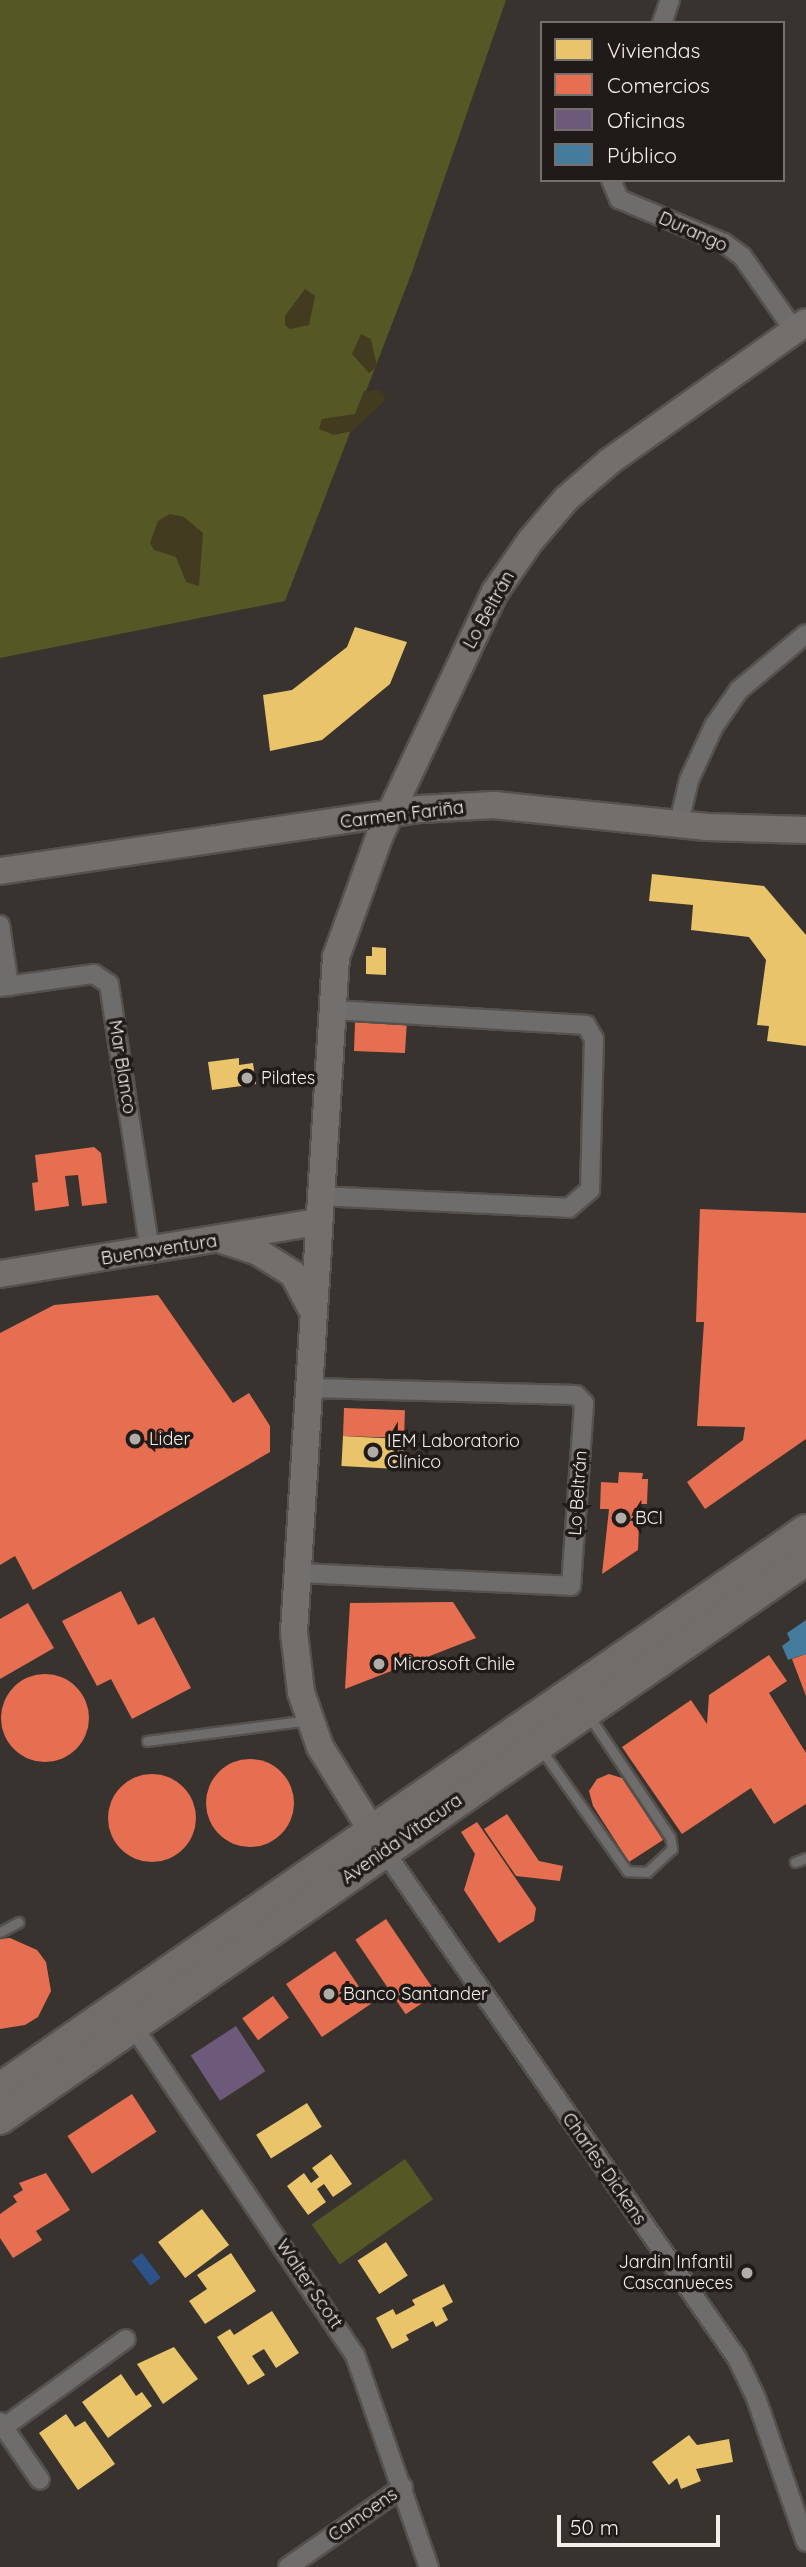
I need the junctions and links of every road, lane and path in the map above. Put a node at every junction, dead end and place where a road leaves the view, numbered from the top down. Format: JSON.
{"nodes":[{"id":1,"x":670,"y":0,"type":"edge"},
{"id":2,"x":663,"y":21,"type":"edge"},
{"id":3,"x":612,"y":182,"type":"edge"},
{"id":4,"x":800,"y":326,"type":"edge"},
{"id":5,"x":806,"y":634,"type":"edge"},
{"id":6,"x":391,"y":813,"type":"junction"},
{"id":7,"x":679,"y":823,"type":"junction"},
{"id":8,"x":806,"y":830,"type":"edge"},
{"id":9,"x":0,"y":872,"type":"edge"},
{"id":10,"x":0,"y":925,"type":"edge"},
{"id":11,"x":5,"y":986,"type":"edge"},
{"id":12,"x":330,"y":1010,"type":"junction"},
{"id":13,"x":318,"y":1196,"type":"junction"},
{"id":14,"x":316,"y":1222,"type":"junction"},
{"id":15,"x":223,"y":1240,"type":"junction"},
{"id":16,"x":150,"y":1252,"type":"junction"},
{"id":17,"x":0,"y":1274,"type":"edge"},
{"id":18,"x":313,"y":1313,"type":"junction"},
{"id":19,"x":311,"y":1388,"type":"junction"},
{"id":20,"x":806,"y":1530,"type":"edge"},
{"id":21,"x":806,"y":1560,"type":"edge"},
{"id":22,"x":299,"y":1573,"type":"junction"},
{"id":23,"x":586,"y":1710,"type":"junction"},
{"id":24,"x":309,"y":1720,"type":"junction"},
{"id":25,"x":147,"y":1741,"type":"dead end"},
{"id":26,"x":537,"y":1744,"type":"junction"},
{"id":27,"x":377,"y":1840,"type":"junction"},
{"id":28,"x":806,"y":1858,"type":"edge"},
{"id":29,"x":795,"y":1862,"type":"dead end"},
{"id":30,"x":19,"y":1922,"type":"dead end"},
{"id":31,"x":0,"y":1932,"type":"edge"},
{"id":32,"x":135,"y":2029,"type":"junction"},
{"id":33,"x":0,"y":2088,"type":"edge"},
{"id":34,"x":0,"y":2119,"type":"edge"},
{"id":35,"x":126,"y":2339,"type":"dead end"},
{"id":36,"x":2,"y":2424,"type":"edge"},
{"id":37,"x":40,"y":2480,"type":"dead end"},
{"id":38,"x":403,"y":2487,"type":"junction"},
{"id":39,"x":806,"y":2542,"type":"edge"},
{"id":40,"x":288,"y":2567,"type":"edge"},
{"id":41,"x":429,"y":2567,"type":"edge"}],
"edges":[{"from":1,"to":2,"type":"street"},
{"from":3,"to":4,"type":"street","name":"Durango"},
{"from":4,"to":6,"type":"street","name":"Lo Beltrán"},
{"from":5,"to":7,"type":"street"},
{"from":6,"to":7,"type":"street","name":"Carmen Fariña"},
{"from":6,"to":9,"type":"street","name":"Carmen Fariña"},
{"from":6,"to":12,"type":"street","name":"Lo Beltrán"},
{"from":7,"to":8,"type":"street","name":"Carmen Fariña"},
{"from":10,"to":11,"type":"street","name":"Mar Blanco"},
{"from":11,"to":16,"type":"street","name":"Mar Blanco"},
{"from":12,"to":13,"type":"street","name":"Lo Beltrán"},
{"from":12,"to":13,"type":"street"},
{"from":13,"to":14,"type":"street","name":"Lo Beltrán"},
{"from":14,"to":15,"type":"street","name":"Buenaventura"},
{"from":14,"to":18,"type":"street","name":"Lo Beltrán"},
{"from":15,"to":16,"type":"street","name":"Buenaventura"},
{"from":15,"to":18,"type":"street"},
{"from":16,"to":17,"type":"street","name":"Buenaventura"},
{"from":18,"to":19,"type":"street","name":"Lo Beltrán"},
{"from":19,"to":22,"type":"street","name":"Lo Beltrán"},
{"from":19,"to":22,"type":"street","name":"Lo Beltrán"},
{"from":20,"to":27,"type":"main road","name":"Avenida Vitacura"},
{"from":21,"to":23,"type":"main road","name":"Avenida Vitacura"},
{"from":22,"to":24,"type":"street","name":"Lo Beltrán"},
{"from":23,"to":26,"type":"main road","name":"Avenida Vitacura"},
{"from":23,"to":26,"type":"lane"},
{"from":24,"to":25,"type":"lane"},
{"from":24,"to":27,"type":"street","name":"Lo Beltrán"},
{"from":26,"to":27,"type":"main road","name":"Avenida Vitacura"},
{"from":27,"to":32,"type":"main road","name":"Avenida Vitacura"},
{"from":27,"to":33,"type":"main road","name":"Avenida Vitacura"},
{"from":27,"to":39,"type":"street","name":"Charles Dickens"},
{"from":28,"to":29,"type":"lane"},
{"from":30,"to":31,"type":"lane"},
{"from":32,"to":34,"type":"main road","name":"Avenida Vitacura"},
{"from":32,"to":38,"type":"street","name":"Walter Scott"},
{"from":35,"to":36,"type":"street"},
{"from":36,"to":37,"type":"street"},
{"from":38,"to":40,"type":"street","name":"Camoens"},
{"from":38,"to":41,"type":"street","name":"Walter Scott"}]}
